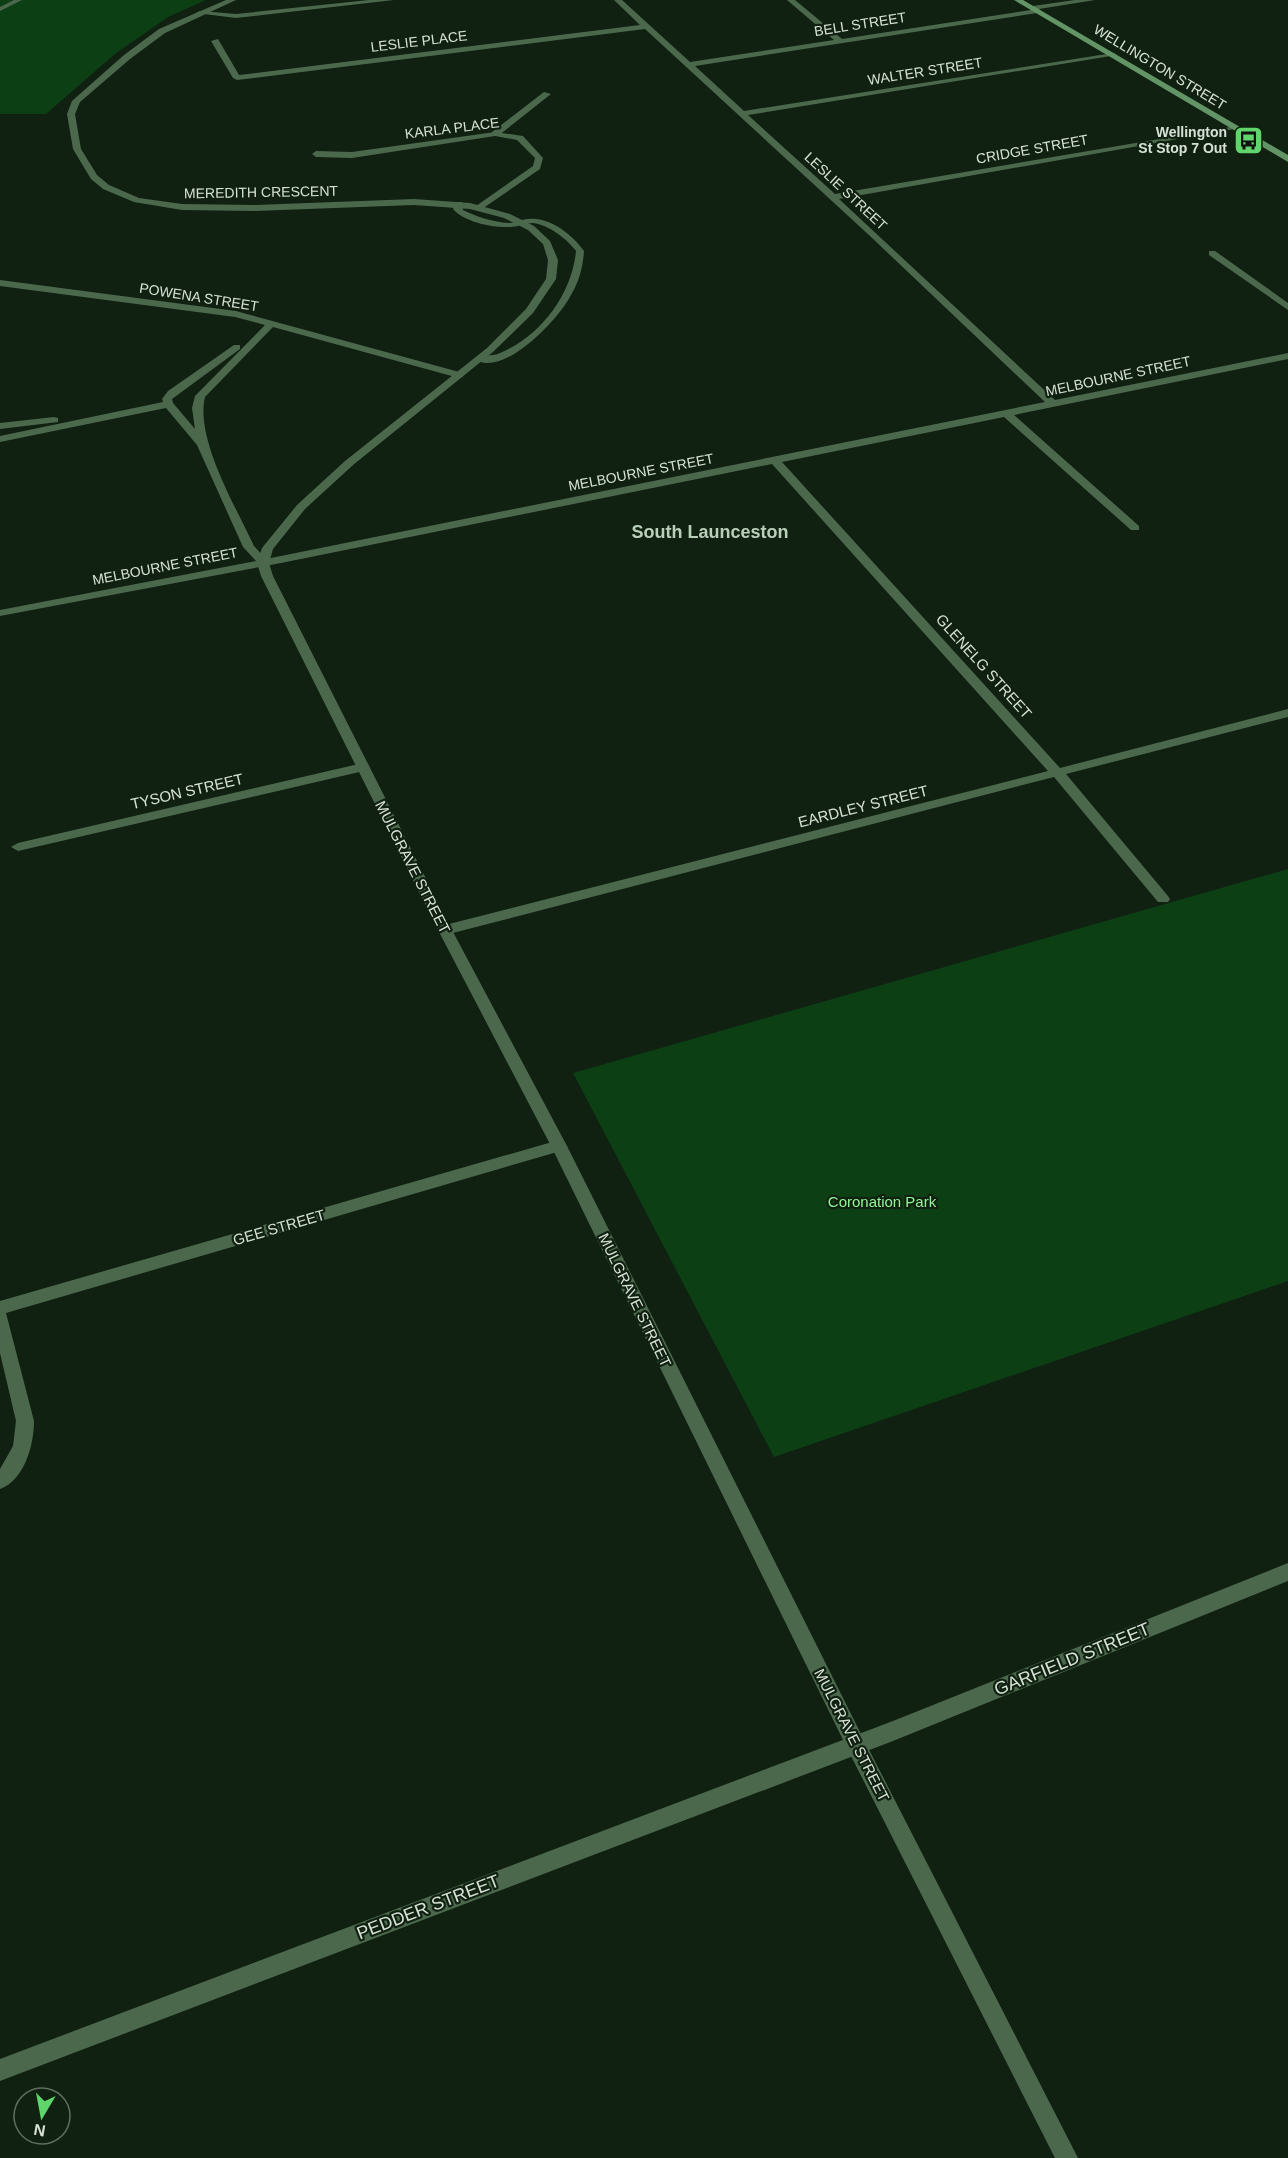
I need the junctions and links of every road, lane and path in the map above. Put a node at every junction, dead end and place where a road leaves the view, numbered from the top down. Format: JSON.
{"nodes":[{"id":1,"x":19,"y":0,"type":"edge"},
{"id":2,"x":232,"y":0,"type":"edge"},
{"id":3,"x":390,"y":0,"type":"edge"},
{"id":4,"x":618,"y":0,"type":"edge"},
{"id":5,"x":791,"y":0,"type":"edge"},
{"id":6,"x":1018,"y":0,"type":"edge"},
{"id":7,"x":1091,"y":0,"type":"edge"},
{"id":8,"x":0,"y":9,"type":"edge"},
{"id":9,"x":1035,"y":10,"type":"junction"},
{"id":10,"x":200,"y":13,"type":"junction"},
{"id":11,"x":647,"y":26,"type":"junction"},
{"id":12,"x":215,"y":41,"type":"dead end"},
{"id":13,"x":840,"y":41,"type":"junction"},
{"id":14,"x":1113,"y":55,"type":"junction"},
{"id":15,"x":687,"y":64,"type":"junction"},
{"id":16,"x":547,"y":94,"type":"dead end"},
{"id":17,"x":742,"y":114,"type":"junction"},
{"id":18,"x":1236,"y":128,"type":"junction"},
{"id":19,"x":495,"y":134,"type":"junction"},
{"id":20,"x":315,"y":154,"type":"dead end"},
{"id":21,"x":1288,"y":159,"type":"edge"},
{"id":22,"x":833,"y":197,"type":"junction"},
{"id":23,"x":459,"y":204,"type":"junction"},
{"id":24,"x":479,"y":208,"type":"junction"},
{"id":25,"x":522,"y":223,"type":"junction"},
{"id":26,"x":1212,"y":253,"type":"dead end"},
{"id":27,"x":0,"y":283,"type":"edge"},
{"id":28,"x":1288,"y":307,"type":"edge"},
{"id":29,"x":272,"y":323,"type":"junction"},
{"id":30,"x":1288,"y":356,"type":"edge"},
{"id":31,"x":478,"y":359,"type":"junction"},
{"id":32,"x":459,"y":375,"type":"junction"},
{"id":33,"x":168,"y":404,"type":"junction"},
{"id":34,"x":1053,"y":404,"type":"junction"},
{"id":35,"x":132,"y":412,"type":"junction"},
{"id":36,"x":1007,"y":414,"type":"junction"},
{"id":37,"x":0,"y":426,"type":"edge"},
{"id":38,"x":0,"y":439,"type":"edge"},
{"id":39,"x":202,"y":444,"type":"junction"},
{"id":40,"x":775,"y":460,"type":"junction"},
{"id":41,"x":1135,"y":528,"type":"dead end"},
{"id":42,"x":264,"y":563,"type":"junction"},
{"id":43,"x":0,"y":613,"type":"edge"},
{"id":44,"x":1288,"y":713,"type":"edge"},
{"id":45,"x":363,"y":767,"type":"junction"},
{"id":46,"x":1058,"y":773,"type":"junction"},
{"id":47,"x":18,"y":847,"type":"dead end"},
{"id":48,"x":1163,"y":899,"type":"dead end"},
{"id":49,"x":445,"y":930,"type":"junction"},
{"id":50,"x":559,"y":1146,"type":"junction"},
{"id":51,"x":0,"y":1308,"type":"edge"},
{"id":52,"x":0,"y":1318,"type":"edge"},
{"id":53,"x":0,"y":1481,"type":"edge"},
{"id":54,"x":1288,"y":1572,"type":"edge"},
{"id":55,"x":856,"y":1745,"type":"junction"},
{"id":56,"x":0,"y":2070,"type":"edge"},
{"id":57,"x":1067,"y":2158,"type":"edge"}],
"edges":[{"from":1,"to":8,"type":"lane"},
{"from":2,"to":10,"type":"street","name":"MEREDITH CRESCENT"},
{"from":3,"to":10,"type":"street"},
{"from":4,"to":11,"type":"street","name":"LESLIE STREET"},
{"from":5,"to":13,"type":"street"},
{"from":6,"to":9,"type":"main road","name":"WELLINGTON STREET"},
{"from":7,"to":9,"type":"street","name":"BELL STREET"},
{"from":9,"to":13,"type":"street","name":"BELL STREET"},
{"from":9,"to":14,"type":"main road","name":"WELLINGTON STREET"},
{"from":10,"to":23,"type":"street","name":"MEREDITH CRESCENT"},
{"from":11,"to":12,"type":"street","name":"LESLIE PLACE"},
{"from":11,"to":15,"type":"street","name":"LESLIE STREET"},
{"from":13,"to":15,"type":"street","name":"BELL STREET"},
{"from":14,"to":17,"type":"street","name":"WALTER STREET"},
{"from":14,"to":18,"type":"main road","name":"WELLINGTON STREET"},
{"from":15,"to":17,"type":"street","name":"LESLIE STREET"},
{"from":16,"to":19,"type":"lane"},
{"from":17,"to":22,"type":"street","name":"LESLIE STREET"},
{"from":18,"to":21,"type":"main road","name":"WELLINGTON STREET"},
{"from":18,"to":22,"type":"street","name":"CRIDGE STREET"},
{"from":19,"to":20,"type":"street","name":"KARLA PLACE"},
{"from":19,"to":24,"type":"street","name":"KARLA PLACE"},
{"from":22,"to":34,"type":"street","name":"LESLIE STREET"},
{"from":23,"to":24,"type":"street","name":"MEREDITH CRESCENT"},
{"from":23,"to":25,"type":"lane"},
{"from":24,"to":25,"type":"street","name":"MEREDITH CRESCENT"},
{"from":25,"to":31,"type":"street","name":"MEREDITH CRESCENT"},
{"from":25,"to":31,"type":"lane","name":"MEREDITH CRESCENT"},
{"from":26,"to":28,"type":"street"},
{"from":27,"to":29,"type":"street","name":"POWENA STREET"},
{"from":29,"to":32,"type":"street","name":"POWENA STREET"},
{"from":29,"to":33,"type":"street"},
{"from":29,"to":39,"type":"street","name":"MULGRAVE STREET"},
{"from":30,"to":34,"type":"street","name":"MELBOURNE STREET"},
{"from":31,"to":32,"type":"street","name":"MEREDITH CRESCENT"},
{"from":32,"to":42,"type":"street","name":"MEREDITH CRESCENT"},
{"from":33,"to":35,"type":"street"},
{"from":33,"to":39,"type":"street","name":"MULGRAVE STREET"},
{"from":34,"to":36,"type":"street","name":"MELBOURNE STREET"},
{"from":35,"to":37,"type":"street"},
{"from":35,"to":38,"type":"street"},
{"from":36,"to":40,"type":"street","name":"MELBOURNE STREET"},
{"from":36,"to":41,"type":"street"},
{"from":39,"to":42,"type":"street","name":"MULGRAVE STREET"},
{"from":40,"to":42,"type":"street","name":"MELBOURNE STREET"},
{"from":40,"to":46,"type":"street","name":"GLENELG STREET"},
{"from":42,"to":43,"type":"street","name":"MELBOURNE STREET"},
{"from":42,"to":45,"type":"street","name":"MULGRAVE STREET"},
{"from":44,"to":46,"type":"street","name":"EARDLEY STREET"},
{"from":45,"to":47,"type":"street","name":"TYSON STREET"},
{"from":45,"to":49,"type":"street","name":"MULGRAVE STREET"},
{"from":46,"to":48,"type":"street","name":"GLENELG STREET"},
{"from":46,"to":49,"type":"street","name":"EARDLEY STREET"},
{"from":49,"to":50,"type":"street","name":"MULGRAVE STREET"},
{"from":50,"to":51,"type":"street","name":"GEE STREET"},
{"from":50,"to":55,"type":"street","name":"MULGRAVE STREET"},
{"from":52,"to":53,"type":"street"},
{"from":54,"to":55,"type":"street","name":"GARFIELD STREET"},
{"from":55,"to":56,"type":"street","name":"PEDDER STREET"},
{"from":55,"to":57,"type":"street","name":"MULGRAVE STREET"}]}
